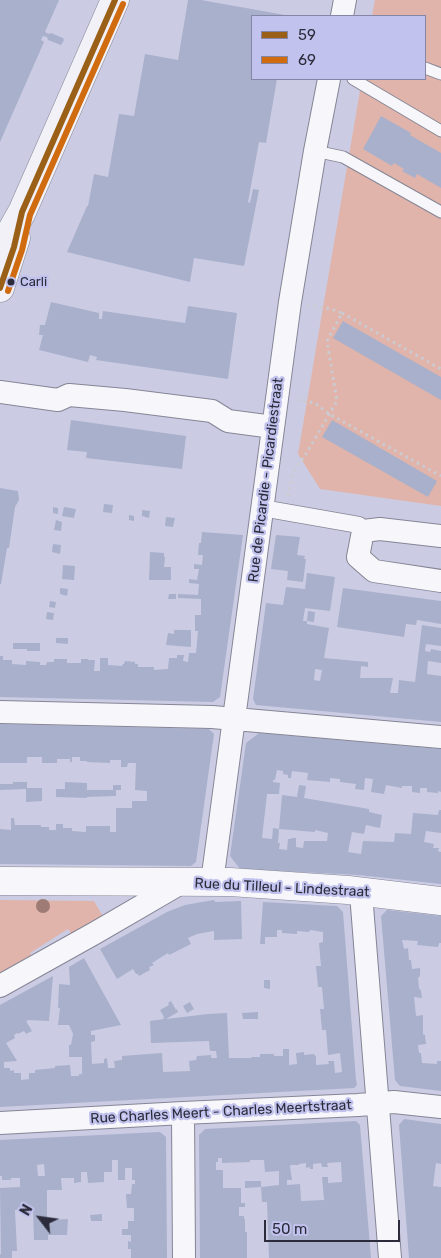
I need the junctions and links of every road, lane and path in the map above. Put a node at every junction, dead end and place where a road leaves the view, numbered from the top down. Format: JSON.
{"nodes":[{"id":1,"x":115,"y":0,"type":"edge"},
{"id":2,"x":345,"y":0,"type":"edge"},
{"id":3,"x":342,"y":15,"type":"edge"},
{"id":4,"x":426,"y":68,"type":"edge"},
{"id":5,"x":441,"y":74,"type":"edge"},
{"id":6,"x":329,"y":80,"type":"edge"},
{"id":7,"x":355,"y":80,"type":"edge"},
{"id":8,"x":441,"y":131,"type":"edge"},
{"id":9,"x":314,"y":152,"type":"junction"},
{"id":10,"x":22,"y":212,"type":"junction"},
{"id":11,"x":441,"y":212,"type":"edge"},
{"id":12,"x":0,"y":254,"type":"edge"},
{"id":13,"x":0,"y":288,"type":"edge"},
{"id":14,"x":326,"y":308,"type":"dead end"},
{"id":15,"x":342,"y":313,"type":"junction"},
{"id":16,"x":441,"y":369,"type":"edge"},
{"id":17,"x":0,"y":392,"type":"edge"},
{"id":18,"x":312,"y":403,"type":"dead end"},
{"id":19,"x":330,"y":414,"type":"junction"},
{"id":20,"x":273,"y":427,"type":"junction"},
{"id":21,"x":441,"y":476,"type":"edge"},
{"id":22,"x":262,"y":508,"type":"junction"},
{"id":23,"x":284,"y":512,"type":"junction"},
{"id":24,"x":363,"y":531,"type":"junction"},
{"id":25,"x":441,"y":536,"type":"edge"},
{"id":26,"x":441,"y":581,"type":"edge"},
{"id":27,"x":0,"y":712,"type":"edge"},
{"id":28,"x":235,"y":719,"type":"junction"},
{"id":29,"x":441,"y":737,"type":"edge"},
{"id":30,"x":0,"y":881,"type":"edge"},
{"id":31,"x":212,"y":882,"type":"junction"},
{"id":32,"x":181,"y":883,"type":"junction"},
{"id":33,"x":365,"y":892,"type":"junction"},
{"id":34,"x":441,"y":901,"type":"edge"},
{"id":35,"x":0,"y":986,"type":"edge"},
{"id":36,"x":377,"y":1103,"type":"junction"},
{"id":37,"x":441,"y":1107,"type":"edge"},
{"id":38,"x":183,"y":1113,"type":"junction"},
{"id":39,"x":0,"y":1123,"type":"edge"},
{"id":40,"x":184,"y":1258,"type":"edge"},
{"id":41,"x":390,"y":1258,"type":"edge"}],
"edges":[{"from":1,"to":10,"type":"main road"},
{"from":2,"to":3,"type":"street"},
{"from":4,"to":5,"type":"lane"},
{"from":6,"to":9,"type":"street","name":"Rue de Picardie - Picardiestraat"},
{"from":7,"to":8,"type":"lane"},
{"from":9,"to":11,"type":"lane"},
{"from":9,"to":20,"type":"street","name":"Rue de Picardie - Picardiestraat"},
{"from":10,"to":12,"type":"main road"},
{"from":10,"to":13,"type":"main road"},
{"from":14,"to":15,"type":"path"},
{"from":15,"to":16,"type":"path"},
{"from":15,"to":19,"type":"path"},
{"from":17,"to":20,"type":"street"},
{"from":18,"to":19,"type":"path"},
{"from":19,"to":21,"type":"path"},
{"from":19,"to":23,"type":"path"},
{"from":20,"to":22,"type":"street","name":"Rue de Picardie - Picardiestraat"},
{"from":22,"to":23,"type":"street"},
{"from":22,"to":28,"type":"street","name":"Rue de Picardie - Picardiestraat"},
{"from":23,"to":24,"type":"street"},
{"from":24,"to":25,"type":"street"},
{"from":24,"to":26,"type":"street"},
{"from":27,"to":28,"type":"street"},
{"from":28,"to":29,"type":"street"},
{"from":28,"to":31,"type":"street","name":"Rue de Picardie - Picardiestraat"},
{"from":30,"to":32,"type":"street"},
{"from":31,"to":32,"type":"street","name":"Rue du Tilleul - Lindestraat"},
{"from":31,"to":33,"type":"street","name":"Rue du Tilleul - Lindestraat"},
{"from":32,"to":35,"type":"street","name":"Rue du Tilleul - Lindestraat"},
{"from":33,"to":34,"type":"street","name":"Rue du Tilleul - Lindestraat"},
{"from":33,"to":36,"type":"street"},
{"from":36,"to":37,"type":"street","name":"Rue Charles Meert - Charles Meertstraat"},
{"from":36,"to":38,"type":"street","name":"Rue Charles Meert - Charles Meertstraat"},
{"from":36,"to":41,"type":"street"},
{"from":38,"to":39,"type":"street","name":"Rue Charles Meert - Charles Meertstraat"},
{"from":38,"to":40,"type":"street"}]}
